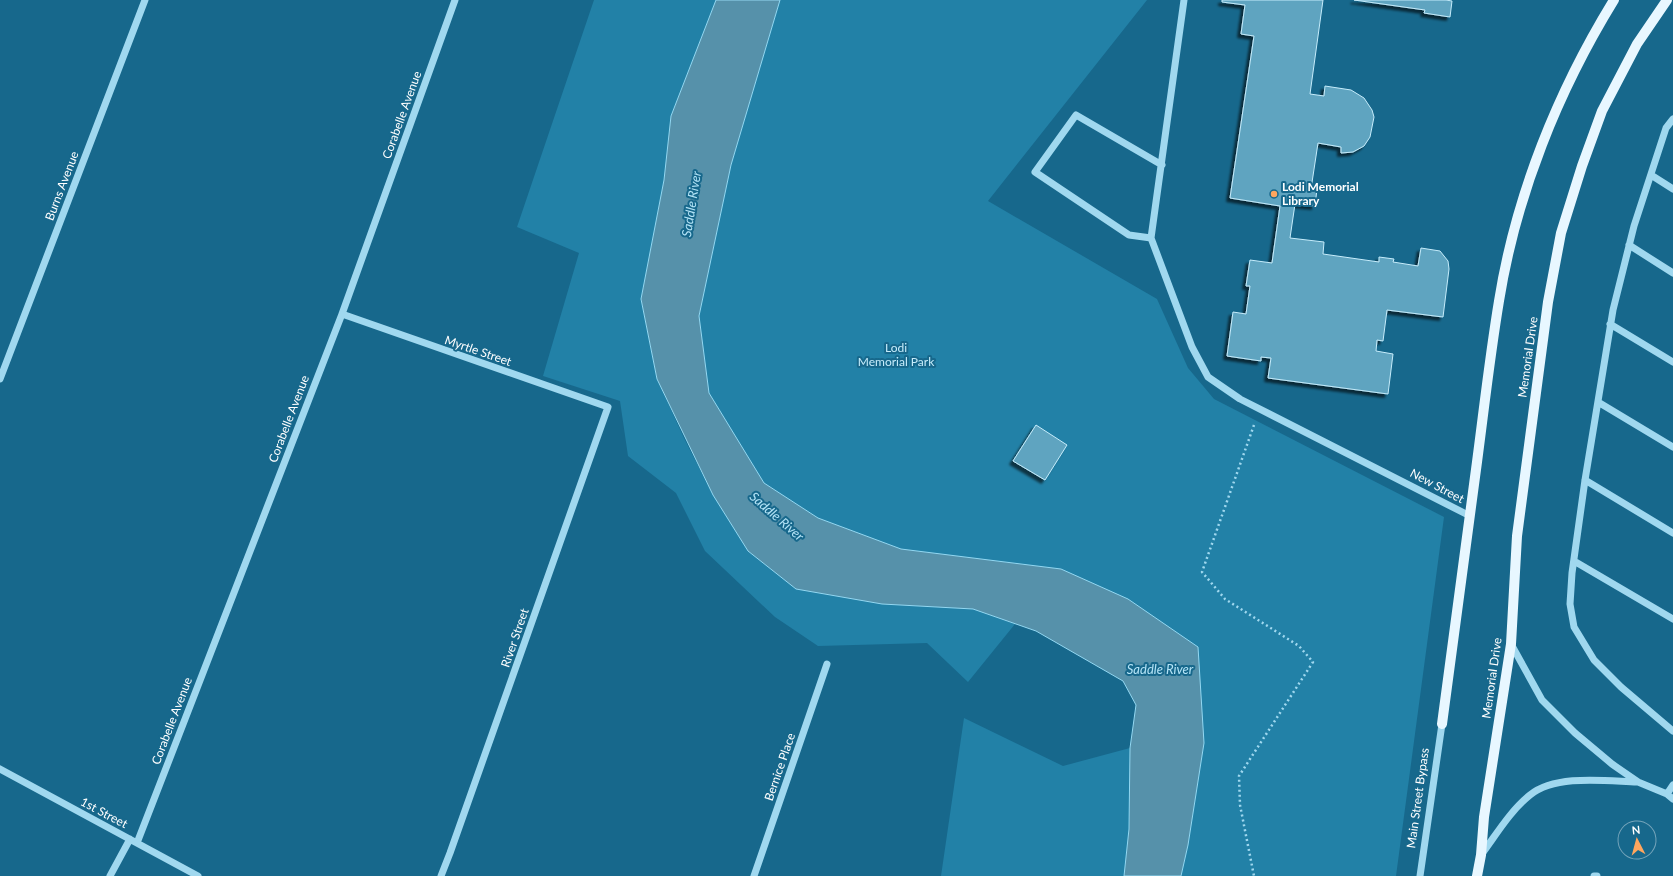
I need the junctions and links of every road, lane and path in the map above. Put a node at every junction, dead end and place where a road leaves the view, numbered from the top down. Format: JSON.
{"nodes":[{"id":1,"x":145,"y":0,"type":"edge"},
{"id":2,"x":455,"y":0,"type":"edge"},
{"id":3,"x":1184,"y":0,"type":"edge"},
{"id":4,"x":1614,"y":0,"type":"edge"},
{"id":5,"x":1673,"y":3,"type":"edge"},
{"id":6,"x":1665,"y":4,"type":"edge"},
{"id":7,"x":1673,"y":119,"type":"edge"},
{"id":8,"x":1162,"y":165,"type":"junction"},
{"id":9,"x":1650,"y":175,"type":"junction"},
{"id":10,"x":1673,"y":189,"type":"edge"},
{"id":11,"x":1151,"y":238,"type":"junction"},
{"id":12,"x":1629,"y":245,"type":"junction"},
{"id":13,"x":1673,"y":273,"type":"edge"},
{"id":14,"x":342,"y":314,"type":"junction"},
{"id":15,"x":1610,"y":324,"type":"junction"},
{"id":16,"x":1673,"y":362,"type":"edge"},
{"id":17,"x":0,"y":379,"type":"edge"},
{"id":18,"x":1598,"y":402,"type":"junction"},
{"id":19,"x":608,"y":408,"type":"joint"},
{"id":20,"x":1260,"y":409,"type":"junction"},
{"id":21,"x":1673,"y":447,"type":"edge"},
{"id":22,"x":1585,"y":480,"type":"junction"},
{"id":23,"x":1470,"y":516,"type":"junction"},
{"id":24,"x":1673,"y":533,"type":"edge"},
{"id":25,"x":1574,"y":561,"type":"junction"},
{"id":26,"x":1673,"y":619,"type":"edge"},
{"id":27,"x":1511,"y":644,"type":"junction"},
{"id":28,"x":826,"y":664,"type":"dead end"},
{"id":29,"x":1442,"y":724,"type":"joint"},
{"id":30,"x":1673,"y":731,"type":"edge"},
{"id":31,"x":0,"y":769,"type":"edge"},
{"id":32,"x":1638,"y":782,"type":"junction"},
{"id":33,"x":1673,"y":784,"type":"edge"},
{"id":34,"x":1670,"y":797,"type":"edge"},
{"id":35,"x":133,"y":841,"type":"junction"},
{"id":36,"x":1481,"y":855,"type":"junction"},
{"id":37,"x":110,"y":876,"type":"edge"},
{"id":38,"x":198,"y":876,"type":"edge"},
{"id":39,"x":441,"y":876,"type":"edge"},
{"id":40,"x":754,"y":876,"type":"edge"},
{"id":41,"x":1254,"y":876,"type":"edge"},
{"id":42,"x":1420,"y":876,"type":"edge"},
{"id":43,"x":1477,"y":876,"type":"edge"}],
"edges":[{"from":1,"to":17,"type":"street","name":"Burns Avenue"},
{"from":2,"to":14,"type":"street","name":"Corabelle Avenue"},
{"from":3,"to":8,"type":"street"},
{"from":4,"to":23,"type":"main road"},
{"from":5,"to":6,"type":"main road"},
{"from":6,"to":27,"type":"main road","name":"Memorial Drive"},
{"from":7,"to":9,"type":"street"},
{"from":8,"to":11,"type":"street"},
{"from":8,"to":11,"type":"street"},
{"from":9,"to":10,"type":"street"},
{"from":9,"to":12,"type":"street"},
{"from":11,"to":20,"type":"street","name":"New Street"},
{"from":12,"to":13,"type":"street"},
{"from":12,"to":15,"type":"street"},
{"from":14,"to":19,"type":"street","name":"Myrtle Street"},
{"from":14,"to":35,"type":"street","name":"Corabelle Avenue"},
{"from":15,"to":16,"type":"street"},
{"from":15,"to":18,"type":"street"},
{"from":18,"to":21,"type":"street"},
{"from":18,"to":22,"type":"street"},
{"from":19,"to":39,"type":"street","name":"River Street"},
{"from":20,"to":23,"type":"street","name":"New Street"},
{"from":20,"to":41,"type":"path"},
{"from":22,"to":24,"type":"street"},
{"from":22,"to":25,"type":"street"},
{"from":23,"to":29,"type":"main road"},
{"from":25,"to":26,"type":"street"},
{"from":25,"to":30,"type":"street"},
{"from":27,"to":32,"type":"street"},
{"from":27,"to":36,"type":"main road","name":"Memorial Drive"},
{"from":28,"to":40,"type":"street","name":"Bernice Place"},
{"from":29,"to":42,"type":"street","name":"Main Street Bypass"},
{"from":31,"to":35,"type":"street","name":"1st Street"},
{"from":32,"to":34,"type":"street"},
{"from":32,"to":36,"type":"street"},
{"from":33,"to":34,"type":"street"},
{"from":35,"to":37,"type":"street","name":"Corabelle Avenue"},
{"from":35,"to":38,"type":"street","name":"1st Street"},
{"from":36,"to":43,"type":"main road"}]}
